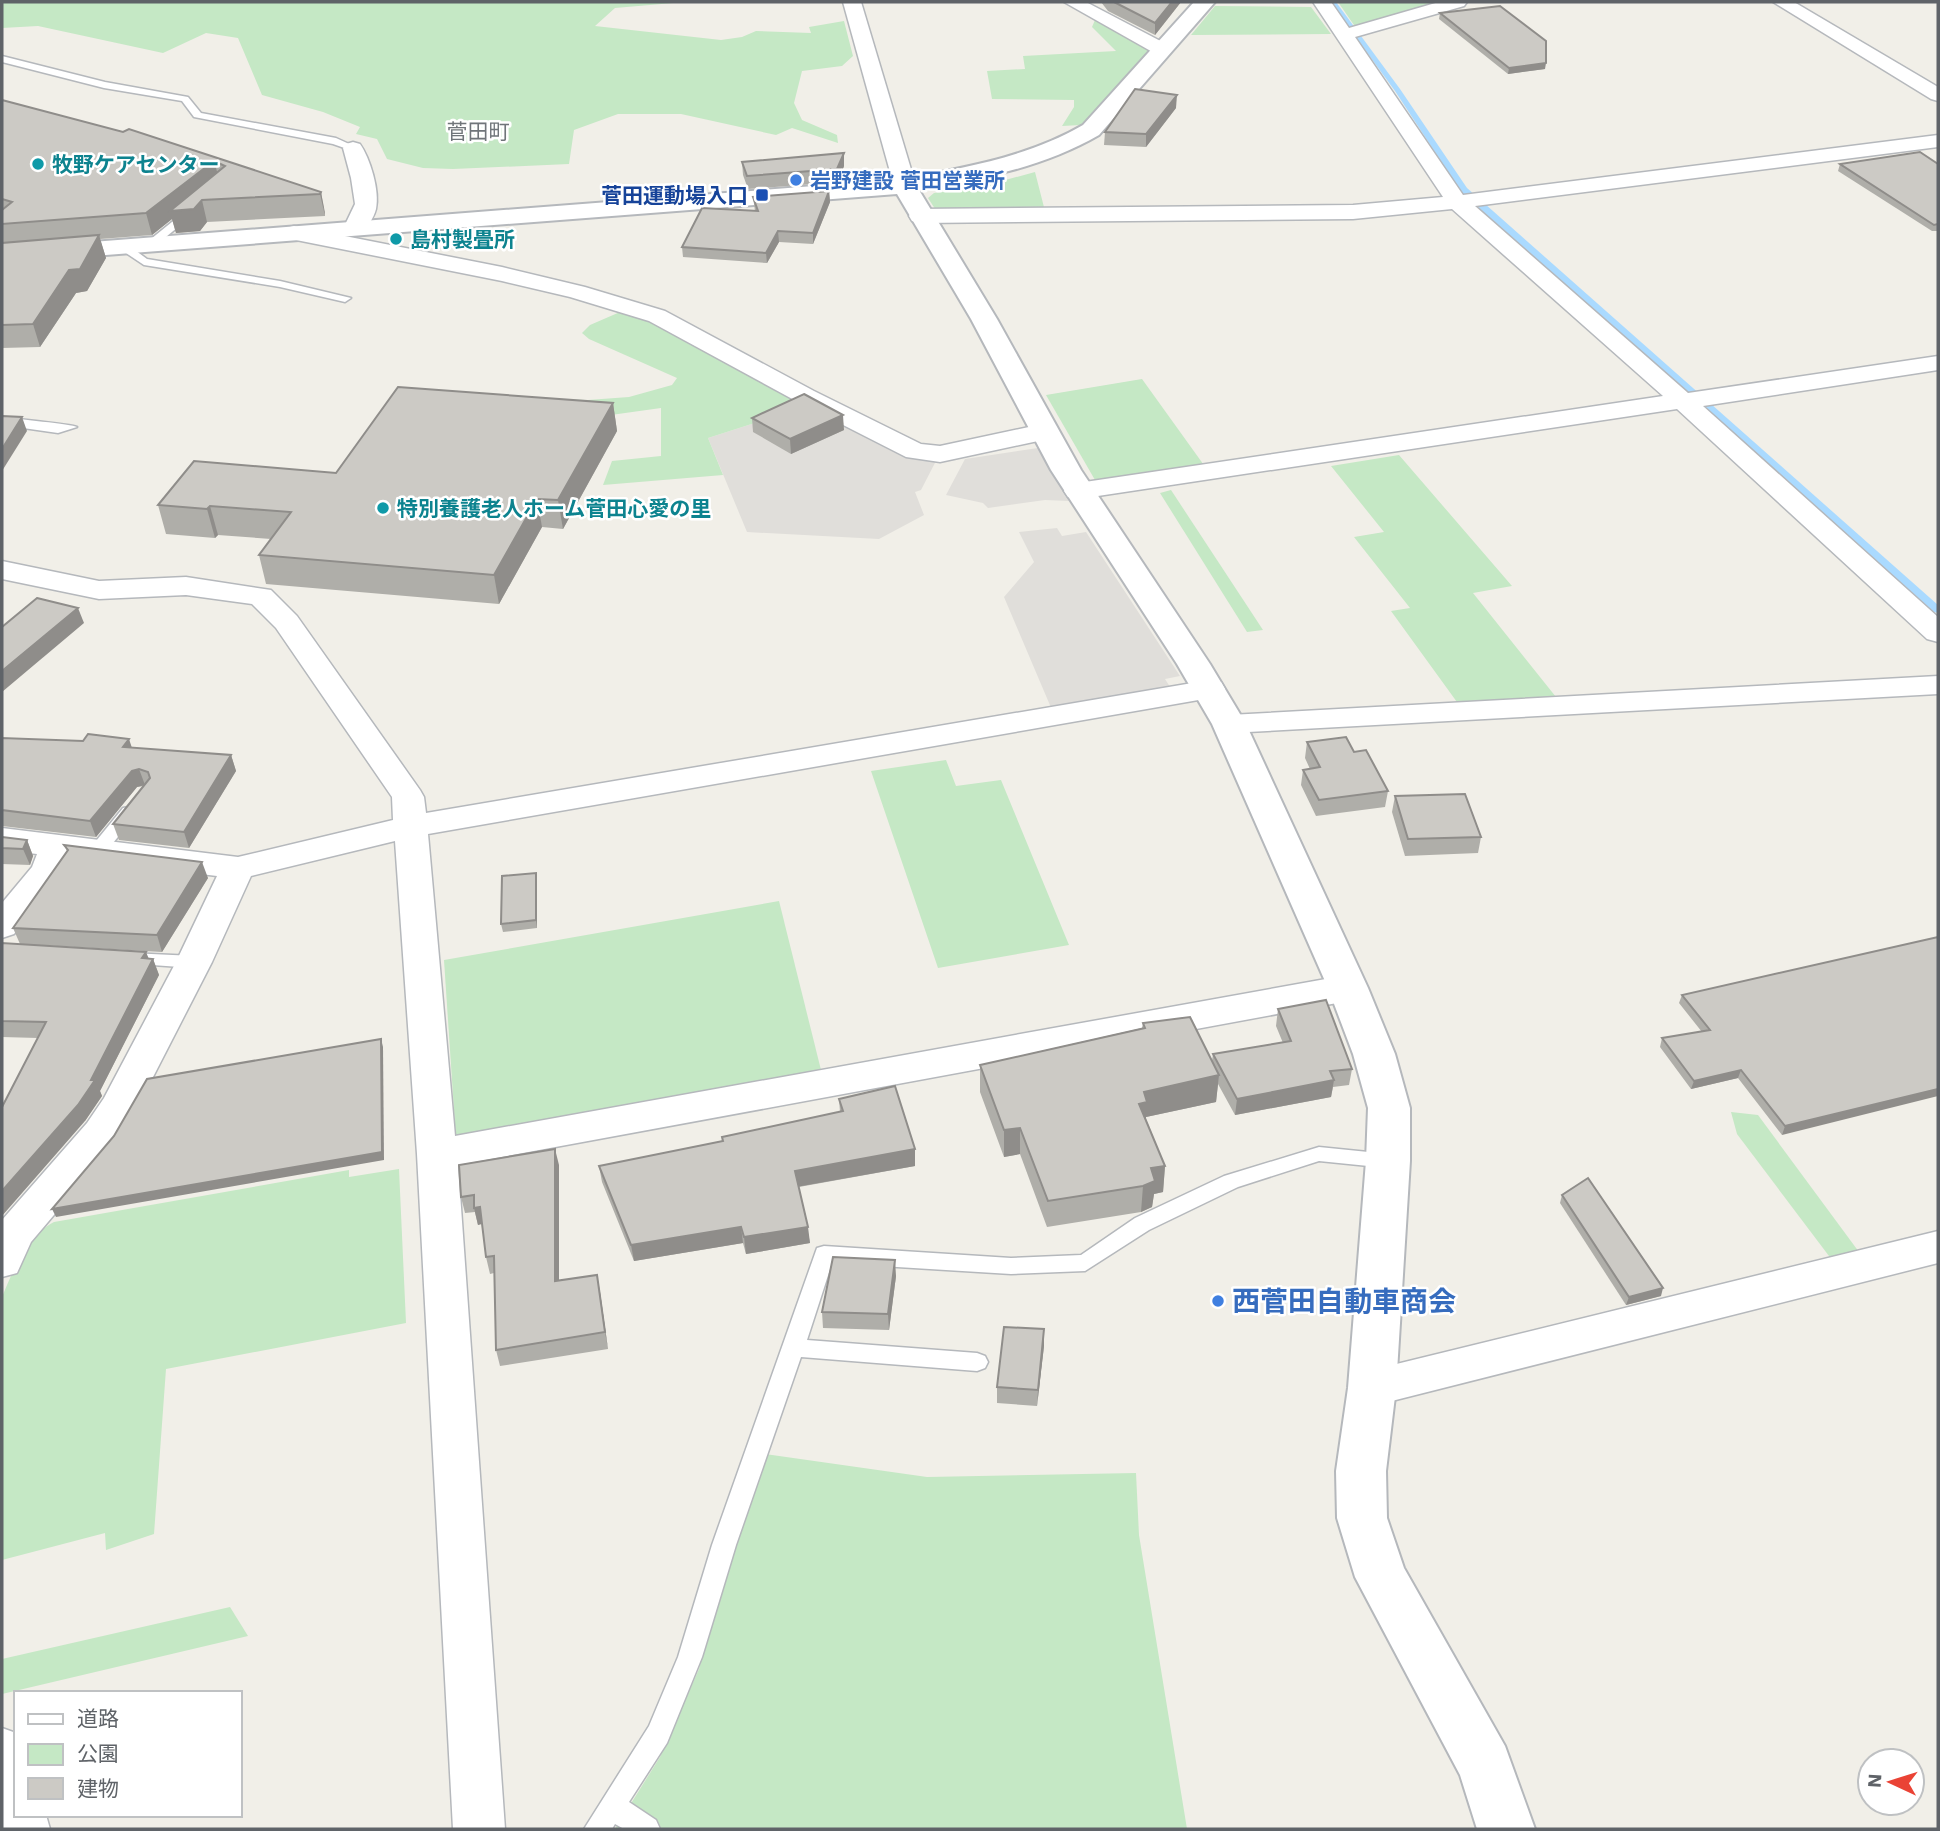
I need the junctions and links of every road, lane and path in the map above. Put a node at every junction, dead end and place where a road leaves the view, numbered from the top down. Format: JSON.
{"nodes":[{"id":1,"x":852,"y":2,"type":"edge"},
{"id":2,"x":1073,"y":2,"type":"edge"},
{"id":3,"x":1205,"y":2,"type":"edge"},
{"id":4,"x":1322,"y":2,"type":"edge"},
{"id":5,"x":1458,"y":2,"type":"edge"},
{"id":6,"x":1782,"y":2,"type":"edge"},
{"id":7,"x":1343,"y":35,"type":"junction"},
{"id":8,"x":1163,"y":50,"type":"junction"},
{"id":9,"x":2,"y":59,"type":"edge"},
{"id":10,"x":1938,"y":95,"type":"edge"},
{"id":11,"x":1938,"y":141,"type":"edge"},
{"id":12,"x":353,"y":148,"type":"joint"},
{"id":13,"x":913,"y":201,"type":"junction"},
{"id":14,"x":1457,"y":202,"type":"junction"},
{"id":15,"x":202,"y":204,"type":"edge"},
{"id":16,"x":354,"y":229,"type":"junction"},
{"id":17,"x":294,"y":233,"type":"junction"},
{"id":18,"x":150,"y":245,"type":"junction"},
{"id":19,"x":124,"y":247,"type":"junction"},
{"id":20,"x":2,"y":256,"type":"edge"},
{"id":21,"x":345,"y":298,"type":"dead end"},
{"id":22,"x":1938,"y":363,"type":"edge"},
{"id":23,"x":1683,"y":401,"type":"junction"},
{"id":24,"x":2,"y":421,"type":"edge"},
{"id":25,"x":71,"y":427,"type":"dead end"},
{"id":26,"x":1043,"y":432,"type":"junction"},
{"id":27,"x":1078,"y":491,"type":"junction"},
{"id":28,"x":2,"y":570,"type":"edge"},
{"id":29,"x":1938,"y":633,"type":"edge"},
{"id":30,"x":1938,"y":685,"type":"edge"},
{"id":31,"x":1210,"y":689,"type":"junction"},
{"id":32,"x":1230,"y":723,"type":"junction"},
{"id":33,"x":137,"y":803,"type":"edge"},
{"id":34,"x":411,"y":826,"type":"junction"},
{"id":35,"x":2,"y":839,"type":"edge"},
{"id":36,"x":58,"y":845,"type":"junction"},
{"id":37,"x":98,"y":850,"type":"junction"},
{"id":38,"x":238,"y":868,"type":"junction"},
{"id":39,"x":2,"y":926,"type":"edge"},
{"id":40,"x":116,"y":958,"type":"edge"},
{"id":41,"x":194,"y":962,"type":"junction"},
{"id":42,"x":1348,"y":988,"type":"junction"},
{"id":43,"x":437,"y":1154,"type":"junction"},
{"id":44,"x":1388,"y":1161,"type":"junction"},
{"id":45,"x":1938,"y":1247,"type":"edge"},
{"id":46,"x":2,"y":1261,"type":"edge"},
{"id":47,"x":794,"y":1348,"type":"junction"},
{"id":48,"x":977,"y":1362,"type":"dead end"},
{"id":49,"x":1372,"y":1388,"type":"junction"},
{"id":50,"x":2,"y":1752,"type":"edge"},
{"id":51,"x":14,"y":1794,"type":"edge"},
{"id":52,"x":613,"y":1807,"type":"junction"},
{"id":53,"x":479,"y":1829,"type":"edge"},
{"id":54,"x":597,"y":1829,"type":"edge"},
{"id":55,"x":647,"y":1829,"type":"edge"},
{"id":56,"x":1506,"y":1829,"type":"edge"}],
"edges":[{"from":1,"to":13,"type":"street"},
{"from":2,"to":8,"type":"street"},
{"from":3,"to":8,"type":"street"},
{"from":4,"to":7,"type":"street"},
{"from":5,"to":7,"type":"street"},
{"from":6,"to":10,"type":"street"},
{"from":7,"to":14,"type":"street"},
{"from":8,"to":13,"type":"street"},
{"from":9,"to":12,"type":"lane"},
{"from":11,"to":14,"type":"street"},
{"from":12,"to":16,"type":"street"},
{"from":13,"to":14,"type":"street"},
{"from":13,"to":16,"type":"street"},
{"from":13,"to":26,"type":"street"},
{"from":14,"to":23,"type":"street"},
{"from":15,"to":18,"type":"lane"},
{"from":16,"to":17,"type":"street"},
{"from":17,"to":18,"type":"street"},
{"from":17,"to":26,"type":"street"},
{"from":18,"to":19,"type":"street"},
{"from":19,"to":20,"type":"street"},
{"from":19,"to":21,"type":"lane"},
{"from":22,"to":23,"type":"street"},
{"from":23,"to":27,"type":"street"},
{"from":23,"to":29,"type":"street"},
{"from":24,"to":25,"type":"lane"},
{"from":26,"to":27,"type":"street"},
{"from":27,"to":31,"type":"street"},
{"from":28,"to":34,"type":"street"},
{"from":30,"to":32,"type":"street"},
{"from":31,"to":32,"type":"street"},
{"from":31,"to":34,"type":"street"},
{"from":32,"to":42,"type":"street"},
{"from":33,"to":37,"type":"lane"},
{"from":34,"to":38,"type":"street"},
{"from":34,"to":43,"type":"street"},
{"from":35,"to":36,"type":"street"},
{"from":36,"to":37,"type":"street"},
{"from":36,"to":39,"type":"street"},
{"from":37,"to":38,"type":"street"},
{"from":38,"to":41,"type":"street"},
{"from":40,"to":41,"type":"lane"},
{"from":41,"to":46,"type":"street"},
{"from":42,"to":43,"type":"street"},
{"from":42,"to":44,"type":"street"},
{"from":43,"to":53,"type":"street"},
{"from":44,"to":47,"type":"lane"},
{"from":44,"to":49,"type":"street"},
{"from":45,"to":49,"type":"street"},
{"from":47,"to":48,"type":"lane"},
{"from":47,"to":52,"type":"lane"},
{"from":49,"to":56,"type":"street"},
{"from":50,"to":51,"type":"street"},
{"from":52,"to":54,"type":"lane"},
{"from":52,"to":55,"type":"lane"}]}
